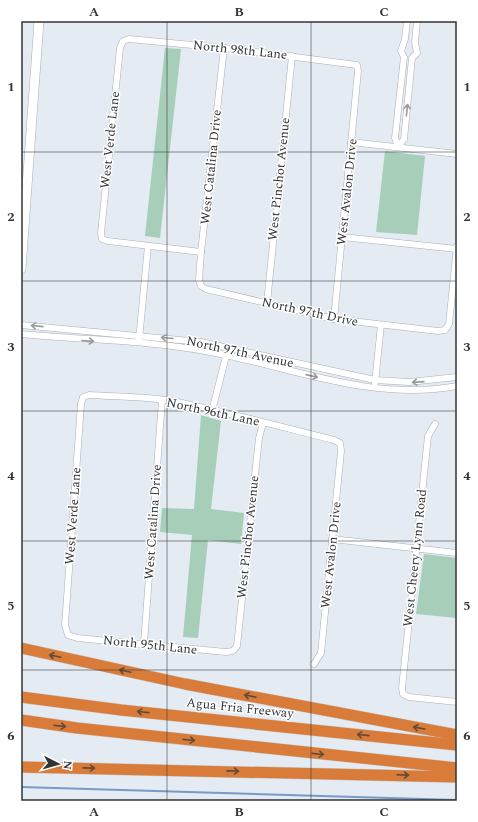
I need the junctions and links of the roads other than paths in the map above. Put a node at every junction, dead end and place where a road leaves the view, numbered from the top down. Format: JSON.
{"nodes":[{"id":1,"x":40,"y":21,"type":"edge"},
{"id":2,"x":407,"y":21,"type":"edge"},
{"id":3,"x":417,"y":21,"type":"edge"},
{"id":4,"x":123,"y":41,"type":"joint"},
{"id":5,"x":224,"y":48,"type":"junction"},
{"id":6,"x":292,"y":56,"type":"junction"},
{"id":7,"x":404,"y":57,"type":"junction"},
{"id":8,"x":412,"y":58,"type":"junction"},
{"id":9,"x":356,"y":65,"type":"joint"},
{"id":10,"x":352,"y":142,"type":"junction"},
{"id":11,"x":398,"y":147,"type":"junction"},
{"id":12,"x":457,"y":154,"type":"edge"},
{"id":13,"x":342,"y":237,"type":"junction"},
{"id":14,"x":148,"y":246,"type":"junction"},
{"id":15,"x":457,"y":246,"type":"edge"},
{"id":16,"x":457,"y":249,"type":"edge"},
{"id":17,"x":201,"y":252,"type":"junction"},
{"id":18,"x":21,"y":269,"type":"edge"},
{"id":19,"x":201,"y":286,"type":"joint"},
{"id":20,"x":266,"y":303,"type":"junction"},
{"id":21,"x":334,"y":319,"type":"junction"},
{"id":22,"x":21,"y":325,"type":"edge"},
{"id":23,"x":381,"y":325,"type":"junction"},
{"id":24,"x":21,"y":334,"type":"edge"},
{"id":25,"x":139,"y":337,"type":"junction"},
{"id":26,"x":138,"y":344,"type":"junction"},
{"id":27,"x":228,"y":348,"type":"junction"},
{"id":28,"x":226,"y":356,"type":"junction"},
{"id":29,"x":457,"y":377,"type":"edge"},
{"id":30,"x":375,"y":380,"type":"junction"},
{"id":31,"x":457,"y":386,"type":"edge"},
{"id":32,"x":374,"y":388,"type":"junction"},
{"id":33,"x":83,"y":397,"type":"joint"},
{"id":34,"x":162,"y":400,"type":"junction"},
{"id":35,"x":212,"y":411,"type":"junction"},
{"id":36,"x":263,"y":423,"type":"junction"},
{"id":37,"x":434,"y":424,"type":"dead end"},
{"id":38,"x":340,"y":443,"type":"joint"},
{"id":39,"x":332,"y":539,"type":"junction"},
{"id":40,"x":416,"y":548,"type":"junction"},
{"id":41,"x":457,"y":553,"type":"edge"},
{"id":42,"x":68,"y":635,"type":"joint"},
{"id":43,"x":144,"y":644,"type":"junction"},
{"id":44,"x":21,"y":648,"type":"edge"},
{"id":45,"x":233,"y":651,"type":"joint"},
{"id":46,"x":314,"y":664,"type":"dead end"},
{"id":47,"x":22,"y":697,"type":"edge"},
{"id":48,"x":457,"y":702,"type":"edge"},
{"id":49,"x":21,"y":720,"type":"edge"},
{"id":50,"x":457,"y":735,"type":"edge"},
{"id":51,"x":457,"y":745,"type":"edge"},
{"id":52,"x":21,"y":767,"type":"edge"},
{"id":53,"x":457,"y":768,"type":"edge"},
{"id":54,"x":457,"y":777,"type":"edge"}],
"edges":[{"from":1,"to":18,"type":"main road"},
{"from":2,"to":7,"type":"street"},
{"from":3,"to":8,"type":"street"},
{"from":4,"to":5,"type":"street","name":"North 98th Lane"},
{"from":4,"to":14,"type":"street","name":"West Verde Lane"},
{"from":5,"to":6,"type":"street","name":"North 98th Lane"},
{"from":5,"to":17,"type":"street","name":"West Catalina Drive"},
{"from":6,"to":9,"type":"street","name":"North 98th Lane"},
{"from":6,"to":20,"type":"street","name":"West Pinchot Avenue"},
{"from":7,"to":8,"type":"street"},
{"from":7,"to":11,"type":"street"},
{"from":11,"to":8,"type":"street","one_way":true},
{"from":9,"to":10,"type":"street","name":"West Avalon Drive"},
{"from":10,"to":11,"type":"street"},
{"from":10,"to":13,"type":"street","name":"West Avalon Drive"},
{"from":11,"to":12,"type":"street"},
{"from":13,"to":16,"type":"street"},
{"from":13,"to":21,"type":"street","name":"West Avalon Drive"},
{"from":14,"to":17,"type":"street"},
{"from":14,"to":25,"type":"street"},
{"from":15,"to":16,"type":"street"},
{"from":16,"to":23,"type":"street","name":"North 97th Drive"},
{"from":17,"to":19,"type":"street","name":"West Catalina Drive"},
{"from":19,"to":20,"type":"street","name":"North 97th Drive"},
{"from":20,"to":21,"type":"street","name":"North 97th Drive"},
{"from":21,"to":23,"type":"street","name":"North 97th Drive"},
{"from":25,"to":22,"type":"street","name":"North 97th Avenue","one_way":true},
{"from":23,"to":30,"type":"street"},
{"from":24,"to":26,"type":"street","name":"North 97th Avenue","one_way":true},
{"from":25,"to":26,"type":"street"},
{"from":27,"to":25,"type":"street","name":"North 97th Avenue","one_way":true},
{"from":26,"to":28,"type":"street","name":"North 97th Avenue"},
{"from":27,"to":28,"type":"street"},
{"from":27,"to":30,"type":"street","name":"North 97th Avenue"},
{"from":28,"to":32,"type":"street","name":"North 97th Avenue","one_way":true},
{"from":28,"to":35,"type":"street"},
{"from":29,"to":30,"type":"street","name":"North 97th Avenue","one_way":true},
{"from":30,"to":32,"type":"street"},
{"from":31,"to":32,"type":"street","name":"North 97th Avenue"},
{"from":33,"to":34,"type":"street","name":"North 96th Lane"},
{"from":33,"to":42,"type":"street","name":"West Verde Lane"},
{"from":34,"to":35,"type":"street","name":"North 96th Lane"},
{"from":34,"to":43,"type":"street","name":"West Catalina Drive"},
{"from":35,"to":36,"type":"street","name":"North 96th Lane"},
{"from":36,"to":38,"type":"street","name":"North 96th Lane"},
{"from":36,"to":45,"type":"street","name":"West Pinchot Avenue"},
{"from":37,"to":40,"type":"street","name":"West Cheery Lynn Road"},
{"from":38,"to":39,"type":"street","name":"West Avalon Drive"},
{"from":39,"to":40,"type":"street"},
{"from":39,"to":46,"type":"street","name":"West Avalon Drive"},
{"from":40,"to":41,"type":"street"},
{"from":40,"to":48,"type":"street","name":"West Cheery Lynn Road"},
{"from":42,"to":43,"type":"street","name":"North 95th Lane"},
{"from":43,"to":45,"type":"street","name":"North 95th Lane"},
{"from":50,"to":44,"type":"highway","one_way":true},
{"from":51,"to":47,"type":"highway","name":"Agua Fria Freeway","one_way":true},
{"from":49,"to":53,"type":"highway","one_way":true},
{"from":52,"to":54,"type":"highway","one_way":true}]}
